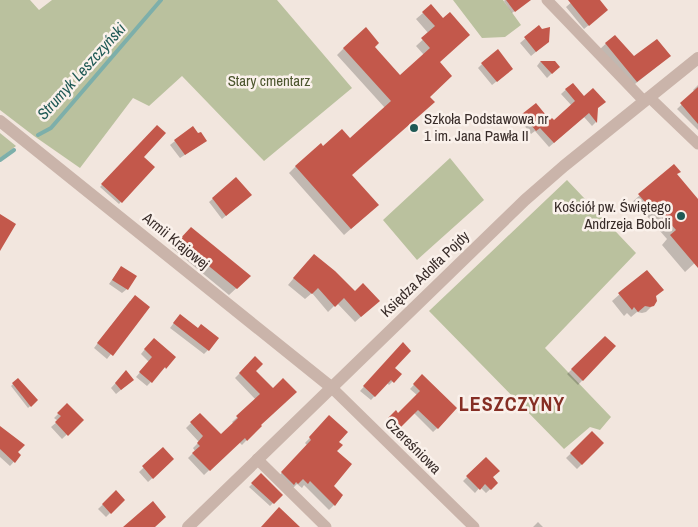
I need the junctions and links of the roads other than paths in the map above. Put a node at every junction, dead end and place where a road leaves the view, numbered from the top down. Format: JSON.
{"nodes":[{"id":1,"x":547,"y":0,"type":"edge"},
{"id":2,"x":698,"y":58,"type":"edge"},
{"id":3,"x":647,"y":99,"type":"junction"},
{"id":4,"x":0,"y":121,"type":"edge"},
{"id":5,"x":698,"y":144,"type":"edge"},
{"id":6,"x":331,"y":387,"type":"junction"},
{"id":7,"x":257,"y":459,"type":"junction"},
{"id":8,"x":188,"y":527,"type":"edge"},
{"id":9,"x":326,"y":527,"type":"edge"},
{"id":10,"x":474,"y":527,"type":"edge"}],
"edges":[{"from":1,"to":3,"type":"street"},
{"from":2,"to":3,"type":"street","name":"Księdza Adolfa Pojdy"},
{"from":3,"to":5,"type":"street"},
{"from":3,"to":6,"type":"street","name":"Księdza Adolfa Pojdy"},
{"from":4,"to":6,"type":"street","name":"Armii Krajowej"},
{"from":6,"to":7,"type":"street","name":"Księdza Adolfa Pojdy"},
{"from":6,"to":10,"type":"street","name":"Czereśniowa"},
{"from":7,"to":8,"type":"street","name":"Księdza Adolfa Pojdy"},
{"from":7,"to":9,"type":"street"}]}
